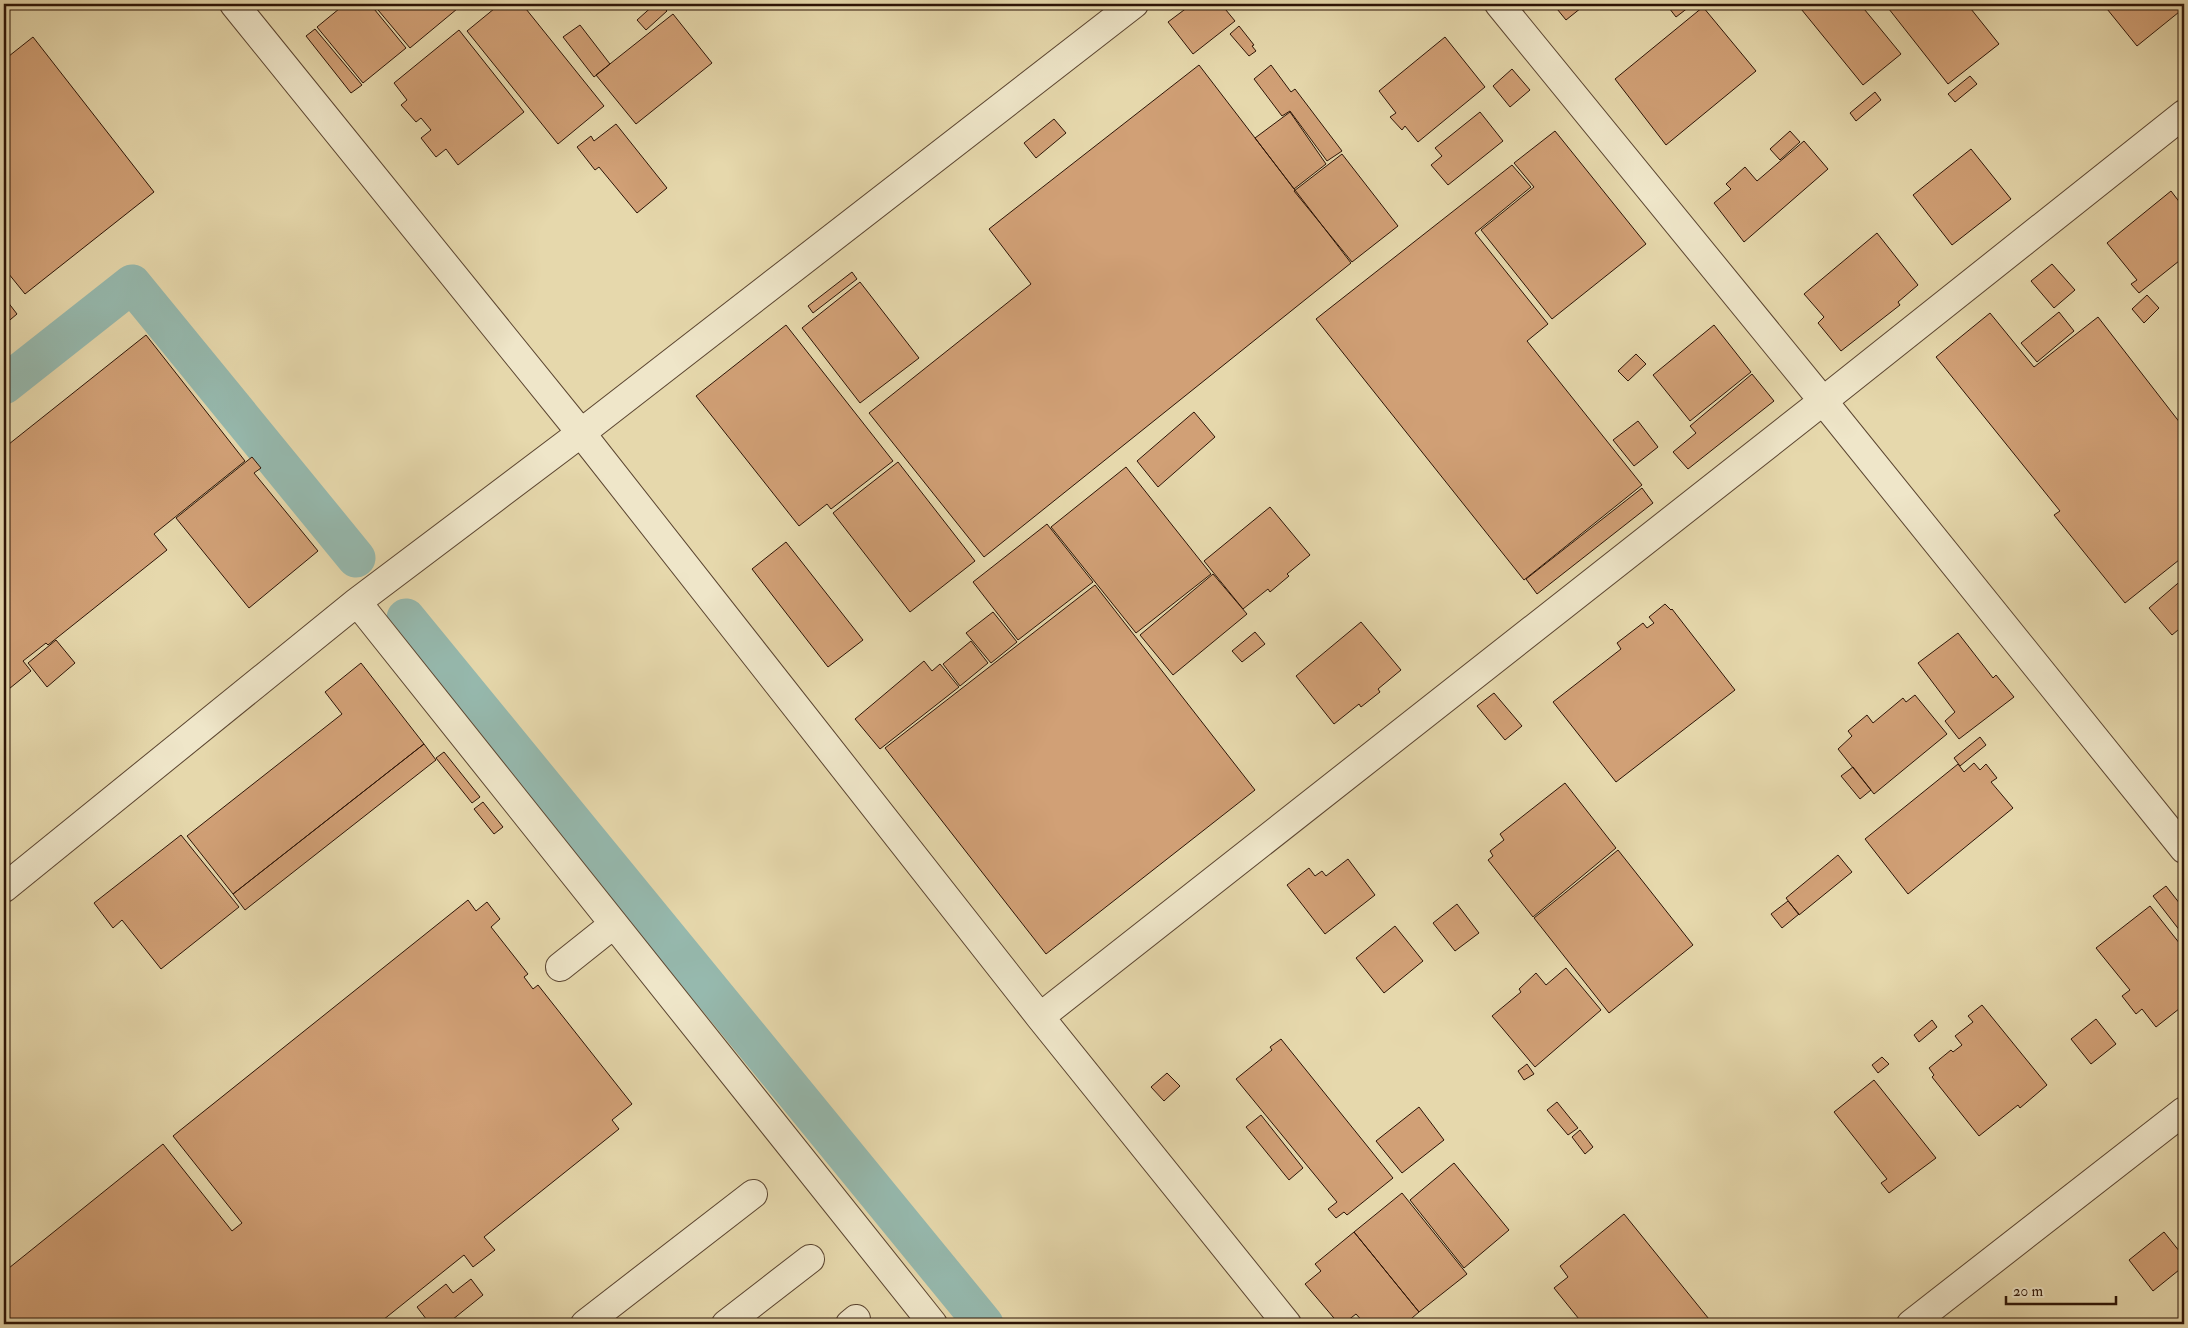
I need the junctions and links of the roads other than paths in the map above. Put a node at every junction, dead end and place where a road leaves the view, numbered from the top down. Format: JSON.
{"nodes":[{"id":1,"x":234,"y":4,"type":"edge"},
{"id":2,"x":1134,"y":4,"type":"edge"},
{"id":3,"x":1499,"y":4,"type":"edge"},
{"id":4,"x":2184,"y":114,"type":"edge"},
{"id":5,"x":1823,"y":401,"type":"junction"},
{"id":6,"x":581,"y":433,"type":"junction"},
{"id":7,"x":357,"y":602,"type":"junction"},
{"id":8,"x":2184,"y":849,"type":"edge"},
{"id":9,"x":4,"y":888,"type":"edge"},
{"id":10,"x":614,"y":924,"type":"junction"},
{"id":11,"x":560,"y":967,"type":"dead end"},
{"id":12,"x":1040,"y":1017,"type":"junction"},
{"id":13,"x":2184,"y":1110,"type":"edge"},
{"id":14,"x":753,"y":1194,"type":"dead end"},
{"id":15,"x":810,"y":1259,"type":"dead end"},
{"id":16,"x":586,"y":1324,"type":"edge"},
{"id":17,"x":726,"y":1324,"type":"edge"},
{"id":18,"x":933,"y":1324,"type":"edge"},
{"id":19,"x":1287,"y":1324,"type":"edge"},
{"id":20,"x":1911,"y":1324,"type":"edge"}],
"edges":[{"from":1,"to":6,"type":"street"},
{"from":2,"to":6,"type":"street"},
{"from":3,"to":5,"type":"street"},
{"from":4,"to":5,"type":"street"},
{"from":5,"to":8,"type":"street"},
{"from":5,"to":12,"type":"street"},
{"from":6,"to":7,"type":"street"},
{"from":6,"to":12,"type":"street"},
{"from":7,"to":9,"type":"street"},
{"from":7,"to":10,"type":"street"},
{"from":10,"to":11,"type":"street"},
{"from":10,"to":18,"type":"street"},
{"from":12,"to":19,"type":"street"},
{"from":13,"to":20,"type":"street"},
{"from":14,"to":16,"type":"street"},
{"from":15,"to":17,"type":"street"}]}
